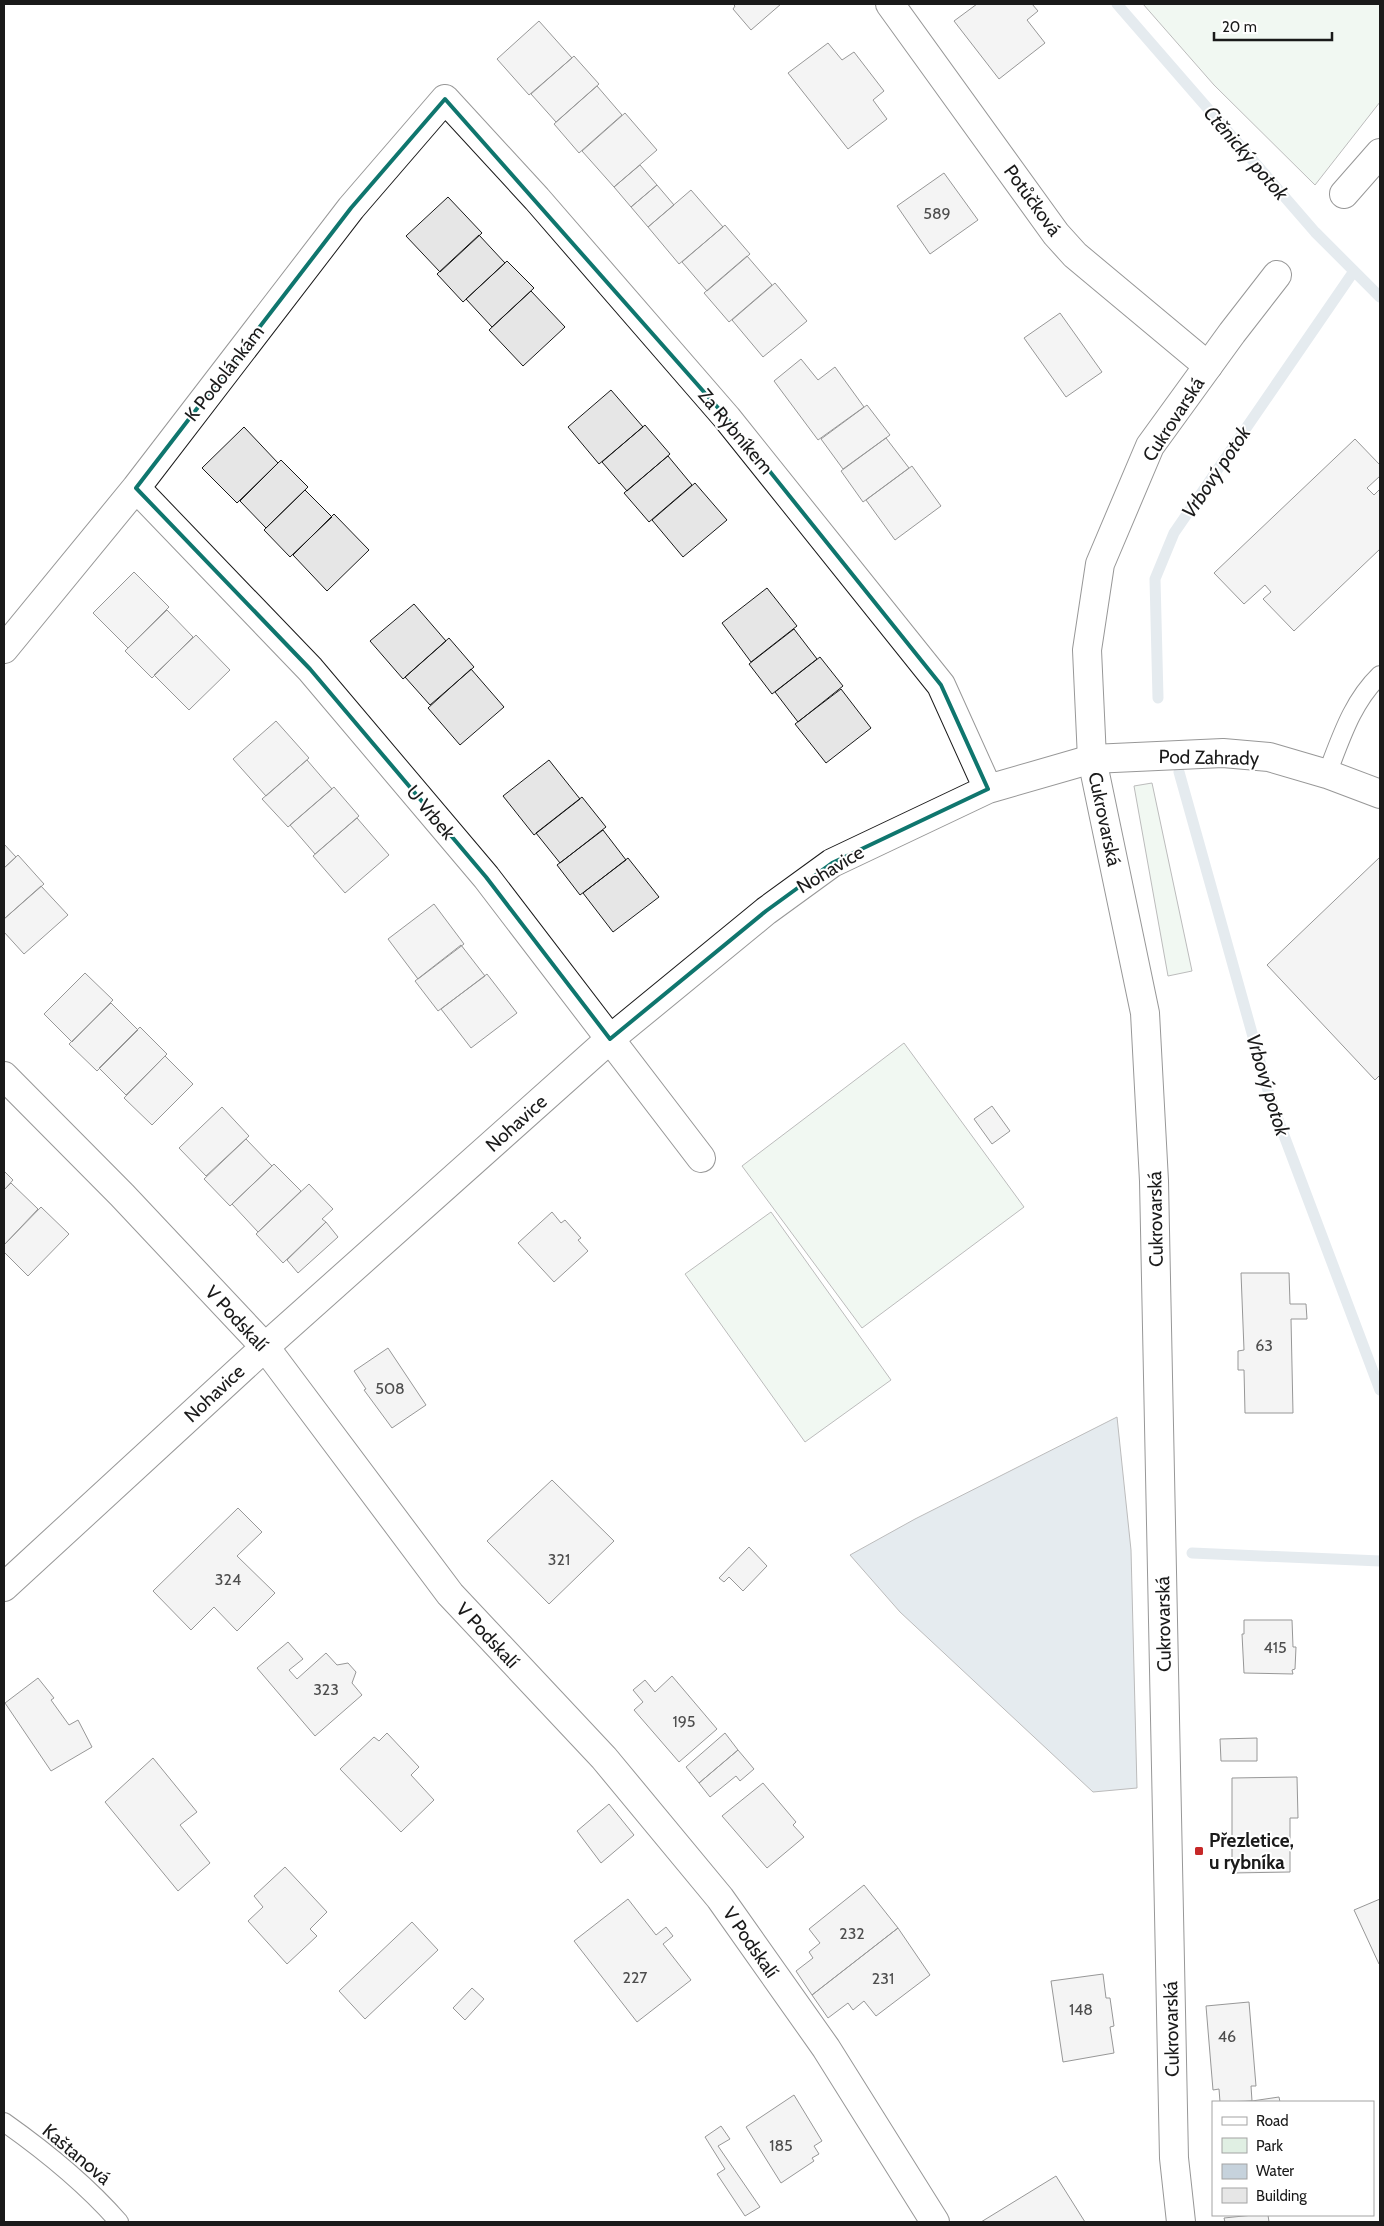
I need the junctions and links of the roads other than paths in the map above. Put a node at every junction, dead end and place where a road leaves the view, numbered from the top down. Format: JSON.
{"nodes":[{"id":1,"x":890,"y":4,"type":"edge"},
{"id":2,"x":445,"y":99,"type":"joint"},
{"id":3,"x":1380,"y":153,"type":"edge"},
{"id":4,"x":1344,"y":194,"type":"dead end"},
{"id":5,"x":1278,"y":275,"type":"dead end"},
{"id":6,"x":1208,"y":366,"type":"junction"},
{"id":7,"x":136,"y":488,"type":"junction"},
{"id":8,"x":4,"y":649,"type":"edge"},
{"id":9,"x":1380,"y":675,"type":"edge"},
{"id":10,"x":1092,"y":758,"type":"junction"},
{"id":11,"x":1327,"y":774,"type":"junction"},
{"id":12,"x":988,"y":789,"type":"junction"},
{"id":13,"x":1380,"y":794,"type":"edge"},
{"id":14,"x":610,"y":1039,"type":"junction"},
{"id":15,"x":4,"y":1076,"type":"edge"},
{"id":16,"x":701,"y":1158,"type":"dead end"},
{"id":17,"x":265,"y":1347,"type":"junction"},
{"id":18,"x":4,"y":1587,"type":"edge"},
{"id":19,"x":4,"y":2122,"type":"edge"},
{"id":20,"x":119,"y":2222,"type":"edge"},
{"id":21,"x":935,"y":2222,"type":"edge"},
{"id":22,"x":1181,"y":2222,"type":"edge"}],
"edges":[{"from":1,"to":6,"type":"street","name":"Potůčková"},
{"from":2,"to":7,"type":"street","name":"K Podolánkám"},
{"from":2,"to":12,"type":"street","name":"Za Rybníkem"},
{"from":3,"to":4,"type":"street"},
{"from":5,"to":6,"type":"street","name":"Cukrovarská"},
{"from":6,"to":10,"type":"street","name":"Cukrovarská"},
{"from":7,"to":8,"type":"street","name":"K Podolánkám"},
{"from":7,"to":14,"type":"street","name":"U Vrbek"},
{"from":9,"to":11,"type":"lane"},
{"from":10,"to":11,"type":"street","name":"Pod Zahrady"},
{"from":10,"to":12,"type":"street","name":"Nohavice"},
{"from":10,"to":22,"type":"street","name":"Cukrovarská"},
{"from":11,"to":13,"type":"street","name":"Pod Zahrady"},
{"from":12,"to":14,"type":"street","name":"Nohavice"},
{"from":14,"to":16,"type":"street","name":"U Vrbek"},
{"from":14,"to":17,"type":"street","name":"Nohavice"},
{"from":15,"to":17,"type":"street","name":"V Podskalí"},
{"from":17,"to":18,"type":"street","name":"Nohavice"},
{"from":17,"to":21,"type":"street","name":"V Podskalí"},
{"from":19,"to":20,"type":"lane","name":"Kaštanová"}]}
